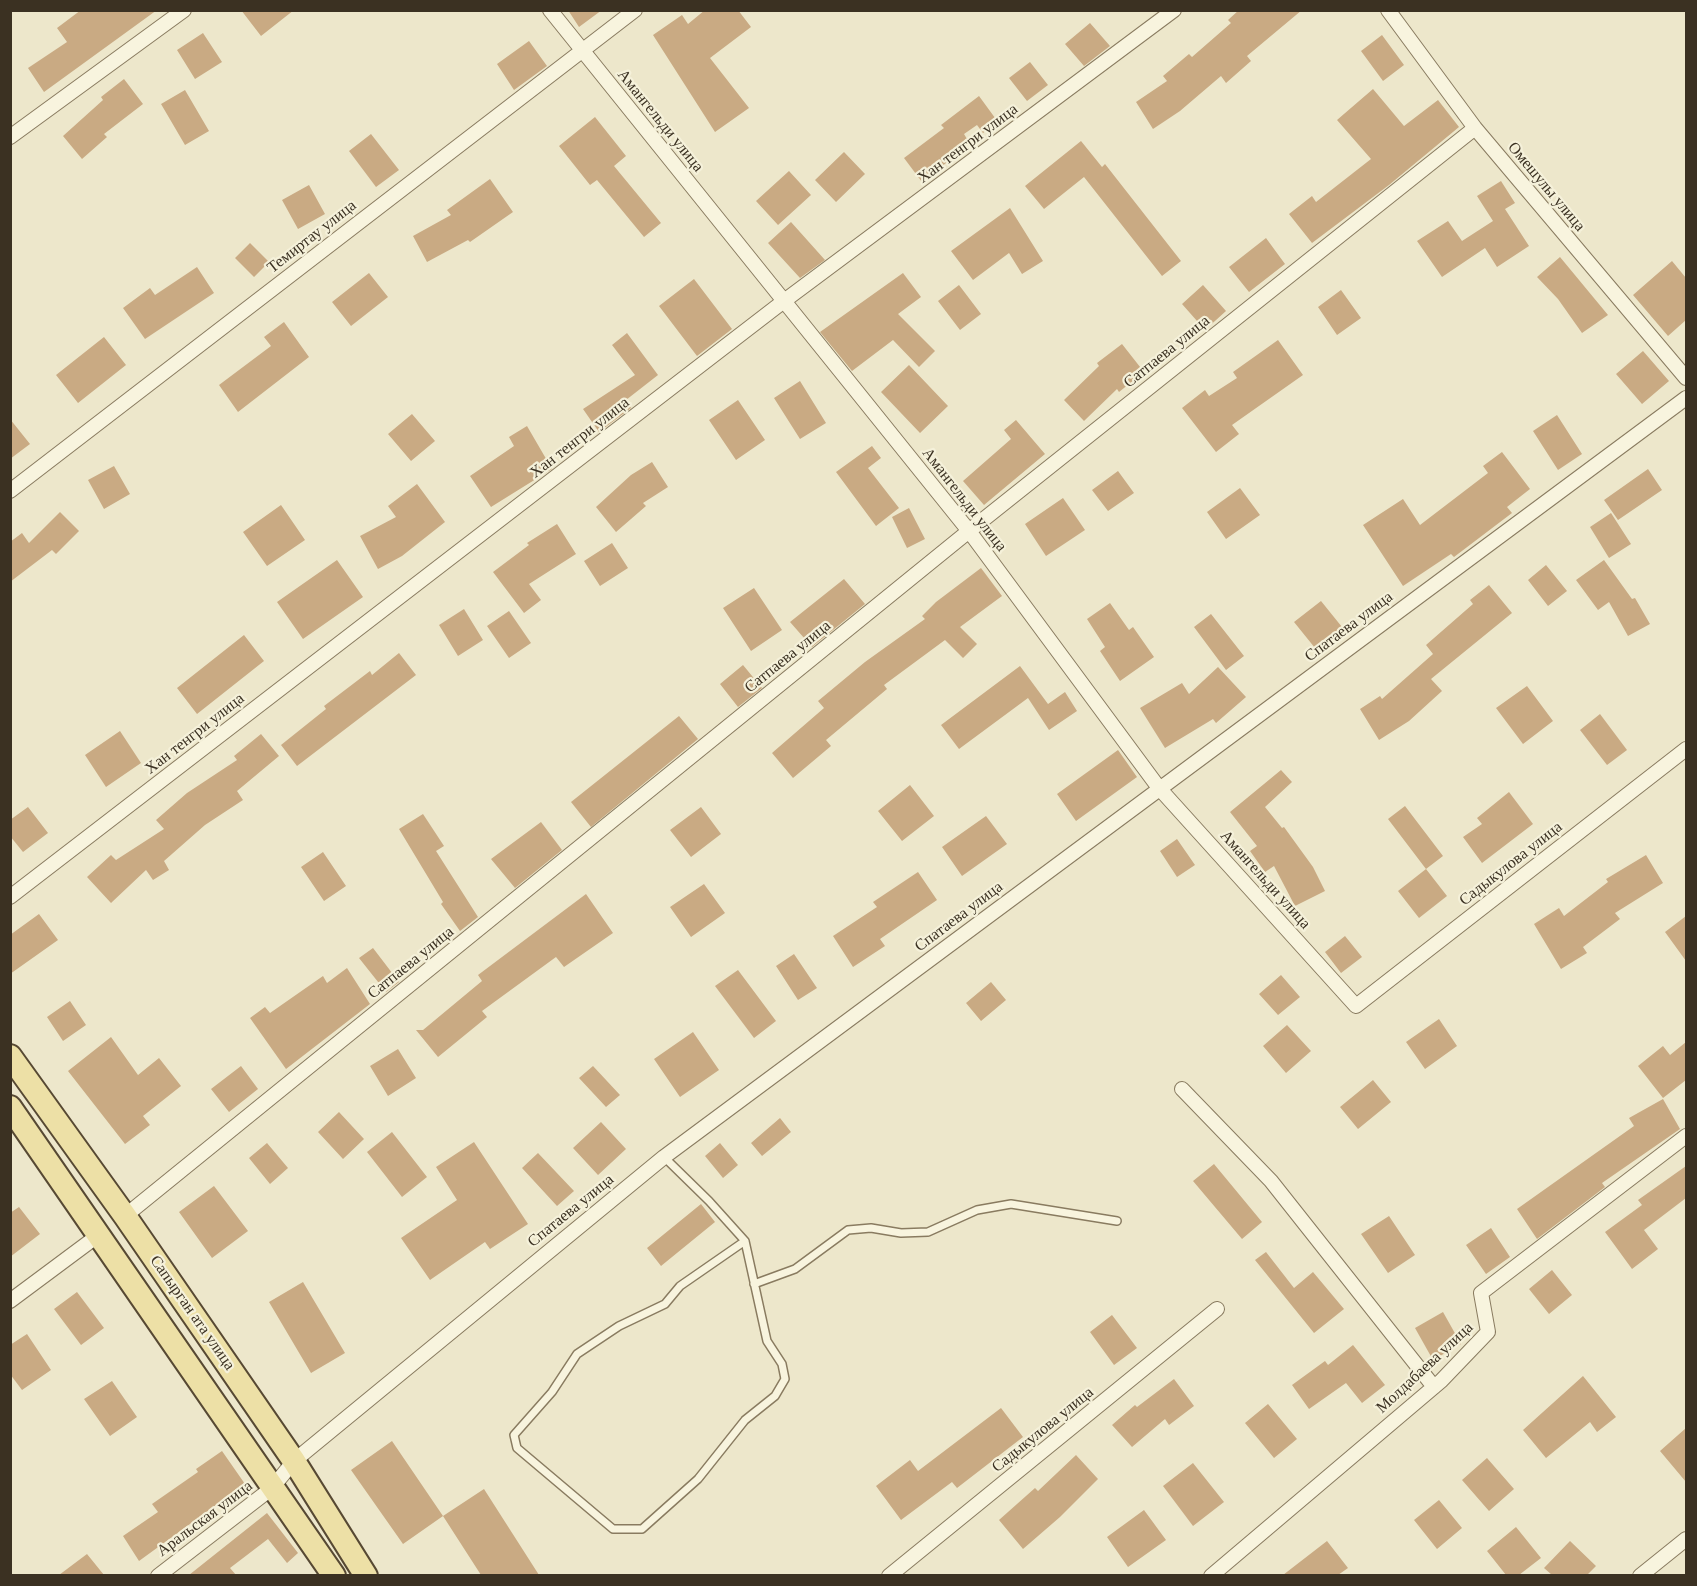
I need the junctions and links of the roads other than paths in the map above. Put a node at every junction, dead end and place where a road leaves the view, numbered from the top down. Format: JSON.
{"nodes":[{"id":1,"x":184,"y":10,"type":"edge"},
{"id":2,"x":550,"y":10,"type":"edge"},
{"id":3,"x":635,"y":10,"type":"edge"},
{"id":4,"x":1174,"y":10,"type":"edge"},
{"id":5,"x":1388,"y":10,"type":"edge"},
{"id":6,"x":582,"y":50,"type":"junction"},
{"id":7,"x":1475,"y":128,"type":"junction"},
{"id":8,"x":10,"y":137,"type":"edge"},
{"id":9,"x":784,"y":302,"type":"junction"},
{"id":10,"x":1686,"y":378,"type":"edge"},
{"id":11,"x":1686,"y":398,"type":"edge"},
{"id":12,"x":10,"y":491,"type":"edge"},
{"id":13,"x":969,"y":531,"type":"junction"},
{"id":14,"x":1686,"y":749,"type":"edge"},
{"id":15,"x":1159,"y":788,"type":"junction"},
{"id":16,"x":10,"y":897,"type":"edge"},
{"id":17,"x":1356,"y":1006,"type":"joint"},
{"id":18,"x":10,"y":1056,"type":"edge"},
{"id":19,"x":1182,"y":1089,"type":"dead end"},
{"id":20,"x":10,"y":1107,"type":"edge"},
{"id":21,"x":1686,"y":1136,"type":"edge"},
{"id":22,"x":664,"y":1157,"type":"junction"},
{"id":23,"x":125,"y":1216,"type":"junction"},
{"id":24,"x":1117,"y":1221,"type":"dead end"},
{"id":25,"x":100,"y":1234,"type":"junction"},
{"id":26,"x":745,"y":1241,"type":"junction"},
{"id":27,"x":754,"y":1284,"type":"junction"},
{"id":28,"x":10,"y":1301,"type":"edge"},
{"id":29,"x":1217,"y":1309,"type":"dead end"},
{"id":30,"x":1434,"y":1387,"type":"junction"},
{"id":31,"x":294,"y":1461,"type":"junction"},
{"id":32,"x":272,"y":1488,"type":"junction"},
{"id":33,"x":1686,"y":1539,"type":"edge"},
{"id":34,"x":158,"y":1575,"type":"edge"},
{"id":35,"x":334,"y":1575,"type":"edge"},
{"id":36,"x":366,"y":1575,"type":"edge"},
{"id":37,"x":889,"y":1575,"type":"edge"},
{"id":38,"x":1211,"y":1575,"type":"edge"},
{"id":39,"x":1640,"y":1575,"type":"edge"}],
"edges":[{"from":1,"to":8,"type":"street"},
{"from":2,"to":6,"type":"street","name":"Амангельди улица"},
{"from":3,"to":6,"type":"street","name":"Темиртау улица"},
{"from":4,"to":9,"type":"street","name":"Хан тенгри улица"},
{"from":5,"to":7,"type":"street","name":"Омешулы улица"},
{"from":6,"to":9,"type":"street","name":"Амангельди улица"},
{"from":6,"to":12,"type":"street","name":"Темиртау улица"},
{"from":7,"to":10,"type":"street","name":"Омешулы улица"},
{"from":7,"to":13,"type":"street","name":"Сатпаева улица"},
{"from":9,"to":13,"type":"street","name":"Амангельди улица"},
{"from":9,"to":16,"type":"street","name":"Хан тенгри улица"},
{"from":11,"to":15,"type":"street","name":"Спатаева улица"},
{"from":13,"to":15,"type":"street","name":"Амангельди улица"},
{"from":13,"to":23,"type":"street","name":"Сатпаева улица"},
{"from":14,"to":17,"type":"street","name":"Садыкулова улица"},
{"from":15,"to":17,"type":"street","name":"Амангельди улица"},
{"from":15,"to":22,"type":"street","name":"Спатаева улица"},
{"from":18,"to":23,"type":"main road","name":"Сапырган ата улица"},
{"from":19,"to":30,"type":"street"},
{"from":20,"to":25,"type":"main road","name":"Сапырган ата улица"},
{"from":21,"to":30,"type":"street","name":"Молдабаева улица"},
{"from":22,"to":26,"type":"lane"},
{"from":22,"to":31,"type":"street","name":"Спатаева улица"},
{"from":23,"to":31,"type":"main road","name":"Сапырган ата улица"},
{"from":24,"to":27,"type":"lane"},
{"from":25,"to":28,"type":"street"},
{"from":25,"to":32,"type":"main road","name":"Сапырган ата улица"},
{"from":26,"to":27,"type":"lane"},
{"from":26,"to":27,"type":"lane"},
{"from":29,"to":37,"type":"street","name":"Садыкулова улица"},
{"from":30,"to":38,"type":"street","name":"Молдабаева улица"},
{"from":31,"to":32,"type":"street","name":"Спатаева улица"},
{"from":31,"to":36,"type":"main road","name":"Сапырган ата улица"},
{"from":32,"to":34,"type":"street","name":"Аральская улица"},
{"from":32,"to":35,"type":"main road","name":"Сапырган ата улица"},
{"from":33,"to":39,"type":"street"}]}
